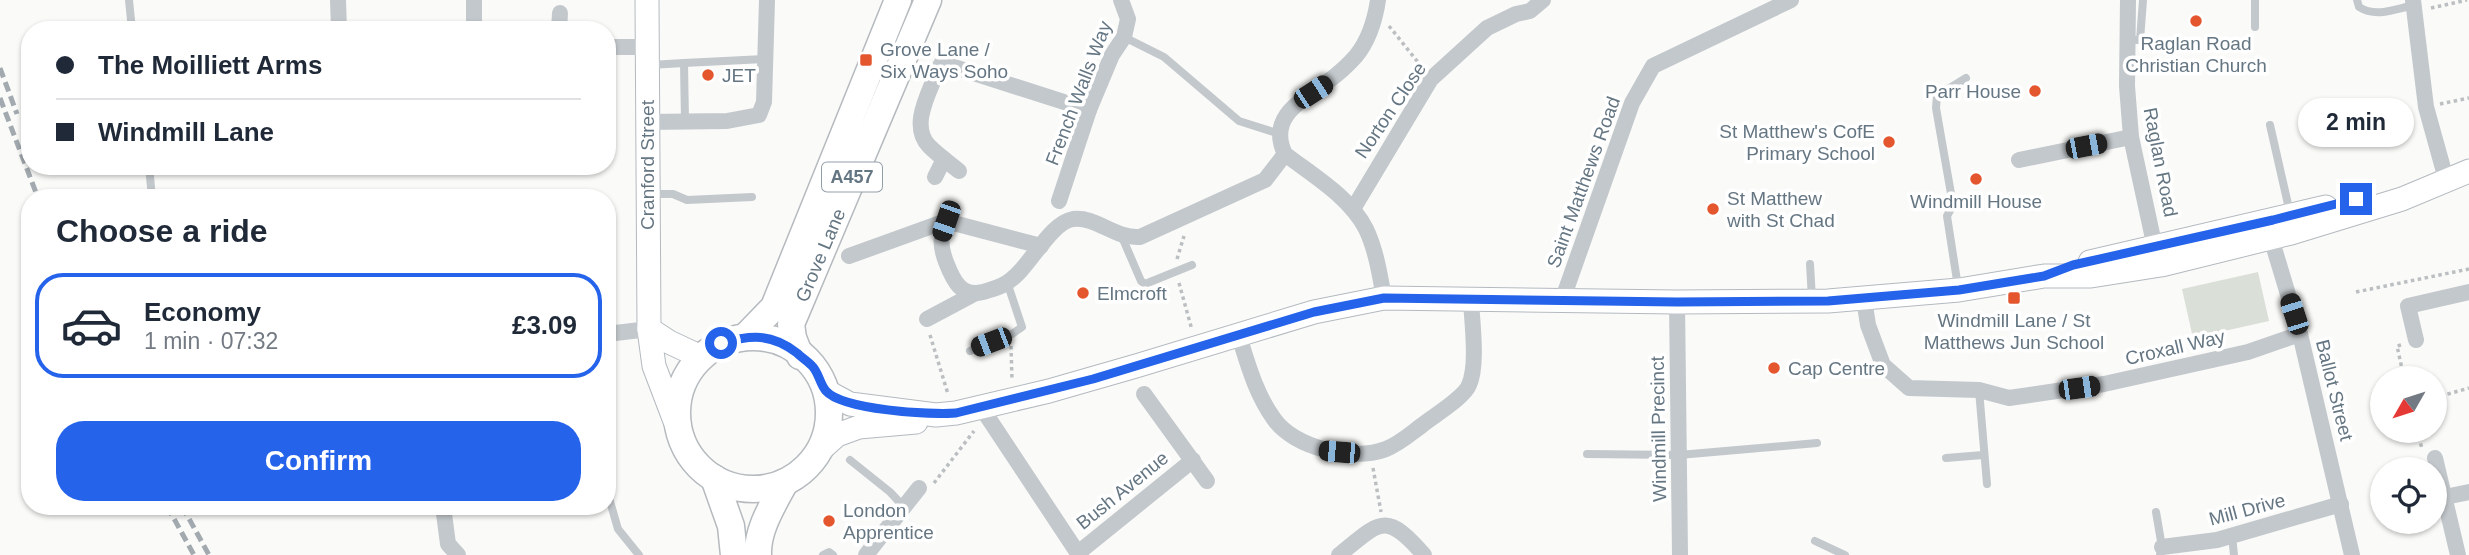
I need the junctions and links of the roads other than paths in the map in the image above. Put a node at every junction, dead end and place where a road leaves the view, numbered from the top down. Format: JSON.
{"nodes":[{"id":1,"x":129,"y":0,"type":"edge"},
{"id":2,"x":338,"y":0,"type":"edge"},
{"id":3,"x":474,"y":0,"type":"edge"},
{"id":4,"x":647,"y":0,"type":"edge"},
{"id":5,"x":767,"y":0,"type":"edge"},
{"id":6,"x":898,"y":0,"type":"edge"},
{"id":7,"x":928,"y":0,"type":"edge"},
{"id":8,"x":1121,"y":0,"type":"edge"},
{"id":9,"x":1543,"y":0,"type":"edge"},
{"id":10,"x":1791,"y":0,"type":"edge"},
{"id":11,"x":2128,"y":0,"type":"edge"},
{"id":12,"x":2143,"y":0,"type":"edge"},
{"id":13,"x":2255,"y":0,"type":"edge"},
{"id":14,"x":2357,"y":0,"type":"edge"},
{"id":15,"x":1771,"y":4,"type":"edge"},
{"id":16,"x":1377,"y":5,"type":"edge"},
{"id":17,"x":2414,"y":5,"type":"edge"},
{"id":18,"x":131,"y":21,"type":"edge"},
{"id":19,"x":339,"y":21,"type":"edge"},
{"id":20,"x":474,"y":21,"type":"edge"},
{"id":21,"x":2255,"y":27,"type":"dead end"},
{"id":22,"x":1124,"y":37,"type":"junction"},
{"id":23,"x":2127,"y":40,"type":"junction"},
{"id":24,"x":616,"y":49,"type":"edge"},
{"id":25,"x":647,"y":56,"type":"junction"},
{"id":26,"x":765,"y":59,"type":"junction"},
{"id":27,"x":684,"y":62,"type":"junction"},
{"id":28,"x":1966,"y":78,"type":"dead end"},
{"id":29,"x":1089,"y":110,"type":"junction"},
{"id":30,"x":685,"y":121,"type":"junction"},
{"id":31,"x":647,"y":122,"type":"junction"},
{"id":32,"x":2270,"y":125,"type":"dead end"},
{"id":33,"x":1280,"y":134,"type":"junction"},
{"id":34,"x":2132,"y":137,"type":"junction"},
{"id":35,"x":1285,"y":154,"type":"junction"},
{"id":36,"x":944,"y":159,"type":"junction"},
{"id":37,"x":2019,"y":160,"type":"dead end"},
{"id":38,"x":959,"y":171,"type":"dead end"},
{"id":39,"x":2469,"y":171,"type":"edge"},
{"id":40,"x":935,"y":177,"type":"dead end"},
{"id":41,"x":2446,"y":179,"type":"junction"},
{"id":42,"x":646,"y":194,"type":"junction"},
{"id":43,"x":752,"y":197,"type":"dead end"},
{"id":44,"x":1353,"y":209,"type":"junction"},
{"id":45,"x":1059,"y":214,"type":"junction"},
{"id":46,"x":946,"y":221,"type":"junction"},
{"id":47,"x":2280,"y":224,"type":"junction"},
{"id":48,"x":1122,"y":237,"type":"junction"},
{"id":49,"x":1041,"y":246,"type":"junction"},
{"id":50,"x":849,"y":256,"type":"dead end"},
{"id":51,"x":2157,"y":256,"type":"junction"},
{"id":52,"x":1810,"y":264,"type":"dead end"},
{"id":53,"x":1192,"y":265,"type":"dead end"},
{"id":54,"x":1007,"y":282,"type":"junction"},
{"id":55,"x":1959,"y":290,"type":"junction"},
{"id":56,"x":2469,"y":292,"type":"edge"},
{"id":57,"x":974,"y":294,"type":"junction"},
{"id":58,"x":1384,"y":298,"type":"junction"},
{"id":59,"x":1864,"y":299,"type":"junction"},
{"id":60,"x":1471,"y":300,"type":"junction"},
{"id":61,"x":1562,"y":301,"type":"junction"},
{"id":62,"x":1677,"y":302,"type":"junction"},
{"id":63,"x":1812,"y":302,"type":"junction"},
{"id":64,"x":927,"y":319,"type":"road end"},
{"id":65,"x":649,"y":330,"type":"junction"},
{"id":66,"x":616,"y":333,"type":"edge"},
{"id":67,"x":2300,"y":334,"type":"junction"},
{"id":68,"x":1239,"y":336,"type":"junction"},
{"id":69,"x":745,"y":337,"type":"junction"},
{"id":70,"x":2416,"y":340,"type":"road end"},
{"id":71,"x":970,"y":351,"type":"dead end"},
{"id":72,"x":800,"y":356,"type":"junction"},
{"id":73,"x":701,"y":357,"type":"junction"},
{"id":74,"x":1979,"y":390,"type":"junction"},
{"id":75,"x":826,"y":391,"type":"junction"},
{"id":76,"x":1144,"y":394,"type":"dead end"},
{"id":77,"x":986,"y":412,"type":"junction"},
{"id":78,"x":946,"y":414,"type":"junction"},
{"id":79,"x":678,"y":429,"type":"junction"},
{"id":80,"x":1817,"y":443,"type":"dead end"},
{"id":81,"x":818,"y":452,"type":"junction"},
{"id":82,"x":1587,"y":454,"type":"dead end"},
{"id":83,"x":1679,"y":455,"type":"junction"},
{"id":84,"x":1983,"y":456,"type":"junction"},
{"id":85,"x":1946,"y":458,"type":"dead end"},
{"id":86,"x":850,"y":460,"type":"dead end"},
{"id":87,"x":1193,"y":460,"type":"junction"},
{"id":88,"x":713,"y":478,"type":"junction"},
{"id":89,"x":1207,"y":481,"type":"dead end"},
{"id":90,"x":785,"y":482,"type":"junction"},
{"id":91,"x":1987,"y":484,"type":"dead end"},
{"id":92,"x":919,"y":488,"type":"road end"},
{"id":93,"x":2469,"y":492,"type":"edge"},
{"id":94,"x":2447,"y":497,"type":"edge"},
{"id":95,"x":2342,"y":504,"type":"junction"},
{"id":96,"x":2447,"y":506,"type":"edge"},
{"id":97,"x":904,"y":507,"type":"junction"},
{"id":98,"x":2156,"y":512,"type":"dead end"},
{"id":99,"x":444,"y":515,"type":"edge"},
{"id":100,"x":614,"y":515,"type":"edge"},
{"id":101,"x":2232,"y":536,"type":"junction"},
{"id":102,"x":1815,"y":541,"type":"dead end"},
{"id":103,"x":2161,"y":551,"type":"edge"},
{"id":104,"x":636,"y":553,"type":"edge"},
{"id":105,"x":1079,"y":554,"type":"edge"},
{"id":106,"x":457,"y":555,"type":"edge"},
{"id":107,"x":734,"y":555,"type":"edge"},
{"id":108,"x":758,"y":555,"type":"edge"},
{"id":109,"x":823,"y":555,"type":"edge"},
{"id":110,"x":833,"y":555,"type":"edge"},
{"id":111,"x":866,"y":555,"type":"edge"},
{"id":112,"x":1339,"y":555,"type":"edge"},
{"id":113,"x":1424,"y":555,"type":"edge"},
{"id":114,"x":1680,"y":555,"type":"edge"},
{"id":115,"x":1845,"y":555,"type":"edge"},
{"id":116,"x":2234,"y":555,"type":"edge"},
{"id":117,"x":2352,"y":555,"type":"edge"},
{"id":118,"x":2458,"y":555,"type":"edge"}],
"edges":[{"from":1,"to":18,"type":"lane"},
{"from":2,"to":19,"type":"street"},
{"from":3,"to":20,"type":"street"},
{"from":4,"to":25,"type":"main road","name":"Cranford Street"},
{"from":5,"to":26,"type":"street"},
{"from":6,"to":69,"type":"main road","name":"Grove Lane","number":"A457"},
{"from":7,"to":72,"type":"main road","name":"Grove Lane","number":"A457"},
{"from":8,"to":22,"type":"street","name":"French Walls Way"},
{"from":9,"to":44,"type":"street","name":"Norton Close"},
{"from":10,"to":15,"type":"street","name":"Saint Matthews Road"},
{"from":11,"to":23,"type":"street","name":"Raglan Road"},
{"from":12,"to":23,"type":"lane"},
{"from":13,"to":21,"type":"lane"},
{"from":14,"to":17,"type":"lane"},
{"from":15,"to":61,"type":"street","name":"Saint Matthews Road"},
{"from":16,"to":33,"type":"street"},
{"from":17,"to":41,"type":"street"},
{"from":22,"to":29,"type":"street","name":"French Walls Way"},
{"from":22,"to":33,"type":"lane"},
{"from":23,"to":34,"type":"street","name":"Raglan Road"},
{"from":24,"to":25,"type":"street"},
{"from":25,"to":27,"type":"lane"},
{"from":25,"to":31,"type":"main road","name":"Cranford Street"},
{"from":26,"to":27,"type":"lane"},
{"from":26,"to":30,"type":"street"},
{"from":27,"to":30,"type":"lane"},
{"from":28,"to":55,"type":"lane"},
{"from":29,"to":36,"type":"street"},
{"from":29,"to":45,"type":"street","name":"French Walls Way"},
{"from":30,"to":31,"type":"street"},
{"from":31,"to":42,"type":"main road","name":"Cranford Street"},
{"from":32,"to":47,"type":"lane"},
{"from":33,"to":35,"type":"street"},
{"from":34,"to":37,"type":"street"},
{"from":34,"to":51,"type":"street","name":"Raglan Road"},
{"from":35,"to":44,"type":"street"},
{"from":35,"to":48,"type":"street"},
{"from":36,"to":38,"type":"street"},
{"from":36,"to":40,"type":"street"},
{"from":39,"to":41,"type":"main road"},
{"from":41,"to":47,"type":"main road"},
{"from":42,"to":43,"type":"lane"},
{"from":42,"to":65,"type":"main road","name":"Cranford Street"},
{"from":44,"to":58,"type":"street"},
{"from":45,"to":48,"type":"street"},
{"from":45,"to":49,"type":"street","name":"French Walls Way"},
{"from":46,"to":49,"type":"street"},
{"from":46,"to":50,"type":"street"},
{"from":46,"to":57,"type":"street"},
{"from":47,"to":51,"type":"main road"},
{"from":47,"to":51,"type":"main road"},
{"from":47,"to":67,"type":"street","name":"Ballot Street"},
{"from":48,"to":53,"type":"lane"},
{"from":49,"to":54,"type":"street","name":"French Walls Way"},
{"from":51,"to":55,"type":"main road"},
{"from":52,"to":63,"type":"lane"},
{"from":54,"to":57,"type":"street","name":"French Walls Way"},
{"from":54,"to":71,"type":"lane"},
{"from":55,"to":59,"type":"main road"},
{"from":56,"to":70,"type":"street"},
{"from":57,"to":64,"type":"street","name":"French Walls Way"},
{"from":58,"to":60,"type":"main road"},
{"from":58,"to":68,"type":"main road"},
{"from":59,"to":63,"type":"main road"},
{"from":59,"to":74,"type":"street","name":"Croxall Way"},
{"from":60,"to":61,"type":"main road"},
{"from":60,"to":68,"type":"street"},
{"from":61,"to":62,"type":"main road"},
{"from":62,"to":63,"type":"main road"},
{"from":62,"to":83,"type":"street","name":"Windmill Precinct"},
{"from":65,"to":66,"type":"street"},
{"from":65,"to":73,"type":"main road"},
{"from":65,"to":79,"type":"main road","name":"Cranford Street"},
{"from":67,"to":74,"type":"street","name":"Croxall Way"},
{"from":67,"to":95,"type":"street","name":"Ballot Street"},
{"from":68,"to":77,"type":"main road"},
{"from":69,"to":72,"type":"main road"},
{"from":69,"to":73,"type":"main road"},
{"from":72,"to":75,"type":"main road"},
{"from":73,"to":79,"type":"main road"},
{"from":74,"to":84,"type":"lane"},
{"from":75,"to":78,"type":"main road"},
{"from":75,"to":81,"type":"main road"},
{"from":76,"to":87,"type":"street","name":"Bush Avenue"},
{"from":77,"to":78,"type":"main road"},
{"from":77,"to":105,"type":"street"},
{"from":78,"to":81,"type":"main road"},
{"from":79,"to":88,"type":"main road"},
{"from":80,"to":83,"type":"lane"},
{"from":81,"to":90,"type":"main road"},
{"from":82,"to":83,"type":"lane"},
{"from":83,"to":114,"type":"street","name":"Windmill Precinct"},
{"from":84,"to":85,"type":"lane"},
{"from":84,"to":91,"type":"lane"},
{"from":86,"to":97,"type":"lane"},
{"from":87,"to":89,"type":"street","name":"Bush Avenue"},
{"from":87,"to":105,"type":"street","name":"Bush Avenue"},
{"from":88,"to":90,"type":"main road"},
{"from":88,"to":107,"type":"main road"},
{"from":90,"to":108,"type":"main road"},
{"from":92,"to":97,"type":"street"},
{"from":93,"to":94,"type":"street"},
{"from":95,"to":101,"type":"street","name":"Mill Drive"},
{"from":95,"to":117,"type":"street","name":"Ballot Street"},
{"from":96,"to":118,"type":"street"},
{"from":97,"to":111,"type":"street"},
{"from":98,"to":103,"type":"lane","name":"Mill Drive"},
{"from":99,"to":106,"type":"street"},
{"from":100,"to":104,"type":"lane"},
{"from":101,"to":103,"type":"street","name":"Mill Drive"},
{"from":101,"to":116,"type":"lane"},
{"from":102,"to":115,"type":"lane"},
{"from":109,"to":110,"type":"lane"},
{"from":112,"to":113,"type":"street"}]}
